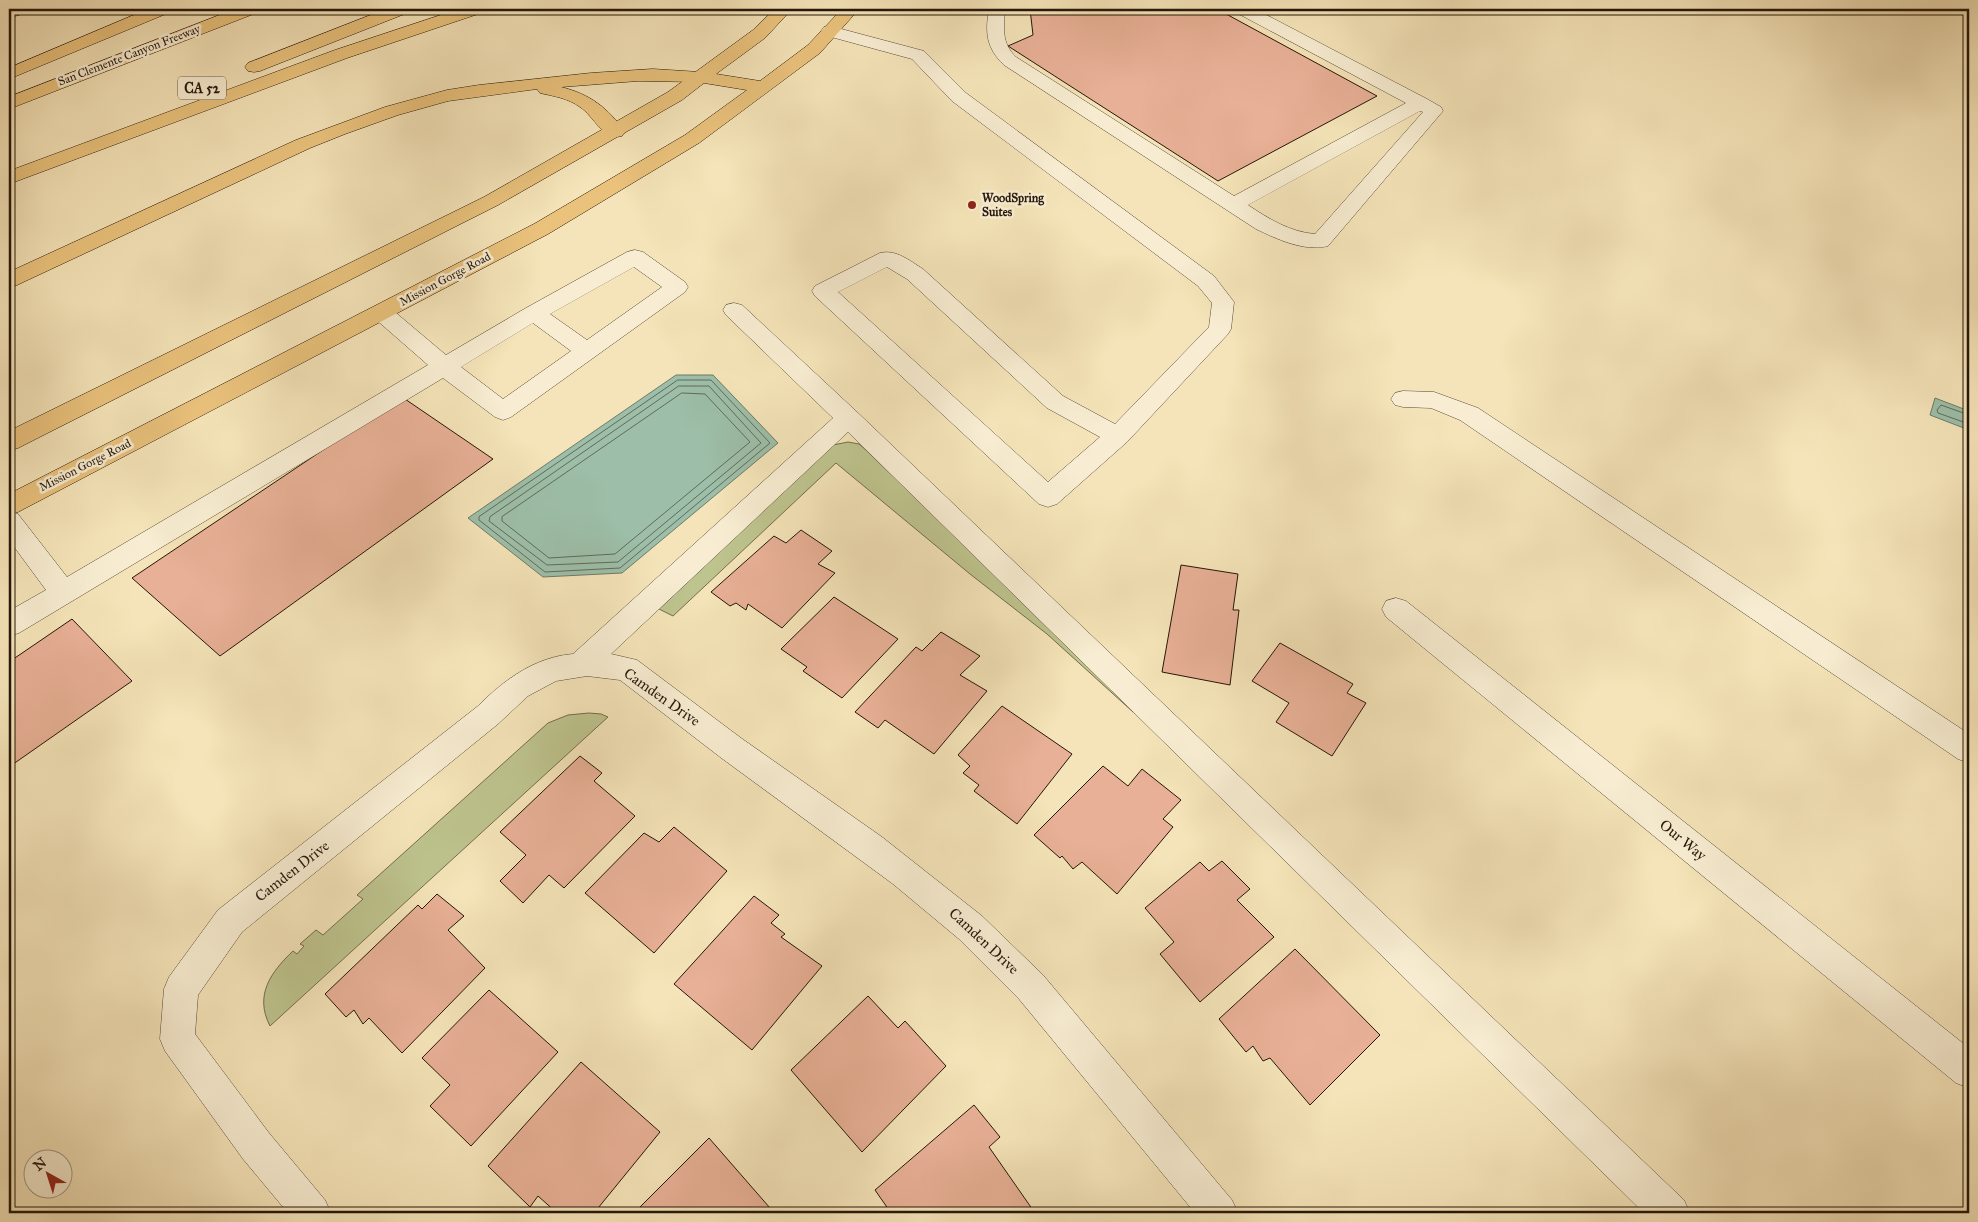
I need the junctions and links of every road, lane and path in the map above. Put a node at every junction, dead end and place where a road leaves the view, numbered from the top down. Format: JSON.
{"nodes":[{"id":1,"x":19,"y":9,"type":"edge"},
{"id":2,"x":162,"y":9,"type":"edge"},
{"id":3,"x":250,"y":9,"type":"edge"},
{"id":4,"x":401,"y":9,"type":"edge"},
{"id":5,"x":475,"y":9,"type":"edge"},
{"id":6,"x":784,"y":9,"type":"edge"},
{"id":7,"x":851,"y":9,"type":"edge"},
{"id":8,"x":997,"y":9,"type":"edge"},
{"id":9,"x":1243,"y":9,"type":"edge"},
{"id":10,"x":9,"y":13,"type":"edge"},
{"id":11,"x":830,"y":31,"type":"junction"},
{"id":12,"x":238,"y":73,"type":"dead end"},
{"id":13,"x":9,"y":74,"type":"edge"},
{"id":14,"x":700,"y":77,"type":"junction"},
{"id":15,"x":211,"y":84,"type":"dead end"},
{"id":16,"x":520,"y":85,"type":"junction"},
{"id":17,"x":763,"y":87,"type":"junction"},
{"id":18,"x":9,"y":103,"type":"edge"},
{"id":19,"x":1420,"y":103,"type":"junction"},
{"id":20,"x":614,"y":132,"type":"junction"},
{"id":21,"x":9,"y":178,"type":"edge"},
{"id":22,"x":1233,"y":205,"type":"junction"},
{"id":23,"x":9,"y":280,"type":"edge"},
{"id":24,"x":734,"y":310,"type":"dead end"},
{"id":25,"x":381,"y":312,"type":"junction"},
{"id":26,"x":534,"y":313,"type":"junction"},
{"id":27,"x":586,"y":351,"type":"junction"},
{"id":28,"x":445,"y":367,"type":"junction"},
{"id":29,"x":1403,"y":399,"type":"dead end"},
{"id":30,"x":848,"y":418,"type":"junction"},
{"id":31,"x":1118,"y":436,"type":"junction"},
{"id":32,"x":9,"y":442,"type":"edge"},
{"id":33,"x":9,"y":505,"type":"edge"},
{"id":34,"x":9,"y":521,"type":"edge"},
{"id":35,"x":63,"y":592,"type":"junction"},
{"id":36,"x":1396,"y":609,"type":"dead end"},
{"id":37,"x":9,"y":625,"type":"edge"},
{"id":38,"x":582,"y":663,"type":"junction"},
{"id":39,"x":1969,"y":750,"type":"edge"},
{"id":40,"x":1969,"y":1070,"type":"edge"},
{"id":41,"x":312,"y":1213,"type":"edge"},
{"id":42,"x":1219,"y":1213,"type":"edge"},
{"id":43,"x":1671,"y":1213,"type":"edge"}],
"edges":[{"from":1,"to":10,"type":"main road"},
{"from":2,"to":13,"type":"main road"},
{"from":3,"to":18,"type":"main road","name":"San Clemente Canyon Freeway"},
{"from":4,"to":12,"type":"main road","number":"CA 52"},
{"from":5,"to":21,"type":"main road"},
{"from":6,"to":14,"type":"main road"},
{"from":7,"to":11,"type":"main road","name":"Mission Gorge Road"},
{"from":8,"to":22,"type":"street"},
{"from":9,"to":19,"type":"street"},
{"from":11,"to":17,"type":"main road","name":"Mission Gorge Road"},
{"from":11,"to":31,"type":"street"},
{"from":14,"to":16,"type":"main road"},
{"from":14,"to":17,"type":"main road"},
{"from":14,"to":20,"type":"main road"},
{"from":15,"to":21,"type":"main road","number":"CA 52"},
{"from":16,"to":20,"type":"main road"},
{"from":16,"to":23,"type":"main road"},
{"from":17,"to":25,"type":"main road","name":"Mission Gorge Road"},
{"from":19,"to":22,"type":"street"},
{"from":19,"to":22,"type":"street"},
{"from":20,"to":32,"type":"main road"},
{"from":24,"to":30,"type":"street"},
{"from":25,"to":28,"type":"street"},
{"from":25,"to":33,"type":"main road","name":"Mission Gorge Road"},
{"from":26,"to":27,"type":"street"},
{"from":26,"to":27,"type":"street"},
{"from":26,"to":28,"type":"street"},
{"from":27,"to":28,"type":"street"},
{"from":28,"to":35,"type":"street"},
{"from":29,"to":39,"type":"street"},
{"from":30,"to":38,"type":"street"},
{"from":30,"to":43,"type":"street"},
{"from":31,"to":31,"type":"street"},
{"from":34,"to":35,"type":"street"},
{"from":35,"to":37,"type":"street"},
{"from":36,"to":40,"type":"street","name":"Our Way"},
{"from":38,"to":41,"type":"street","name":"Camden Drive"},
{"from":38,"to":42,"type":"street","name":"Camden Drive"}]}
